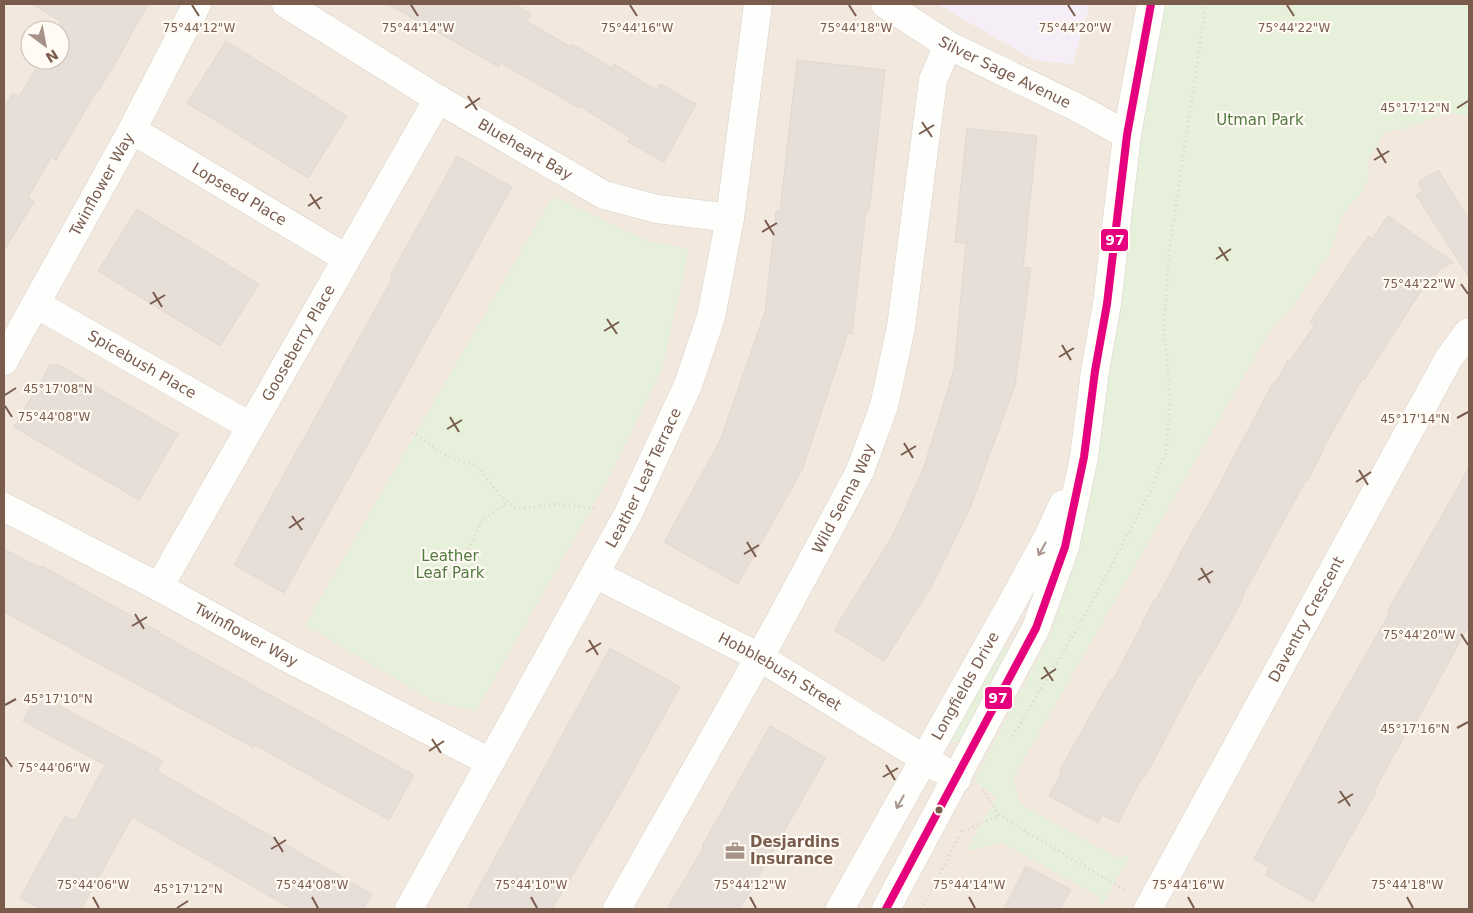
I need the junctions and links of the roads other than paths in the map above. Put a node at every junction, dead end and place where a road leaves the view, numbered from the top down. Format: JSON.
{"nodes":[{"id":1,"x":197,"y":4,"type":"edge"},
{"id":2,"x":286,"y":4,"type":"edge"},
{"id":3,"x":758,"y":4,"type":"edge"},
{"id":4,"x":884,"y":4,"type":"edge"},
{"id":5,"x":1150,"y":4,"type":"edge"},
{"id":6,"x":948,"y":45,"type":"junction"},
{"id":7,"x":438,"y":99,"type":"junction"},
{"id":8,"x":132,"y":130,"type":"junction"},
{"id":9,"x":1127,"y":135,"type":"junction"},
{"id":10,"x":730,"y":218,"type":"junction"},
{"id":11,"x":346,"y":258,"type":"junction"},
{"id":12,"x":36,"y":304,"type":"junction"},
{"id":13,"x":1469,"y":332,"type":"edge"},
{"id":14,"x":4,"y":361,"type":"edge"},
{"id":15,"x":250,"y":426,"type":"junction"},
{"id":16,"x":1084,"y":457,"type":"junction"},
{"id":17,"x":4,"y":506,"type":"edge"},
{"id":18,"x":595,"y":574,"type":"junction"},
{"id":19,"x":159,"y":587,"type":"junction"},
{"id":20,"x":759,"y":657,"type":"junction"},
{"id":21,"x":924,"y":759,"type":"junction"},
{"id":22,"x":490,"y":762,"type":"junction"},
{"id":23,"x":968,"y":787,"type":"junction"},
{"id":24,"x":1150,"y":907,"type":"edge"},
{"id":25,"x":409,"y":909,"type":"edge"},
{"id":26,"x":616,"y":909,"type":"edge"},
{"id":27,"x":840,"y":909,"type":"edge"},
{"id":28,"x":886,"y":909,"type":"edge"}],
"edges":[{"from":1,"to":8,"type":"street","name":"Twinflower Way"},
{"from":2,"to":7,"type":"street","name":"Blueheart Bay"},
{"from":3,"to":10,"type":"street","name":"Leather Leaf Terrace"},
{"from":4,"to":6,"type":"street","name":"Silver Sage Avenue"},
{"from":5,"to":9,"type":"street","name":"Longfields Drive"},
{"from":6,"to":9,"type":"street","name":"Silver Sage Avenue"},
{"from":6,"to":20,"type":"street","name":"Wild Senna Way"},
{"from":7,"to":10,"type":"street","name":"Blueheart Bay"},
{"from":7,"to":11,"type":"street","name":"Gooseberry Place"},
{"from":8,"to":11,"type":"street","name":"Lopseed Place"},
{"from":8,"to":12,"type":"street","name":"Twinflower Way"},
{"from":9,"to":16,"type":"street","name":"Longfields Drive"},
{"from":10,"to":18,"type":"street","name":"Leather Leaf Terrace"},
{"from":11,"to":15,"type":"street","name":"Gooseberry Place"},
{"from":12,"to":14,"type":"street","name":"Twinflower Way"},
{"from":12,"to":15,"type":"street","name":"Spicebush Place"},
{"from":13,"to":24,"type":"street","name":"Daventry Crescent"},
{"from":15,"to":19,"type":"street","name":"Gooseberry Place"},
{"from":16,"to":21,"type":"street","name":"Longfields Drive","one_way":true},
{"from":16,"to":23,"type":"street","name":"Longfields Drive"},
{"from":17,"to":19,"type":"street","name":"Twinflower Way"},
{"from":18,"to":20,"type":"street","name":"Hobblebush Street"},
{"from":18,"to":22,"type":"street","name":"Leather Leaf Terrace"},
{"from":19,"to":22,"type":"street","name":"Twinflower Way"},
{"from":20,"to":21,"type":"street","name":"Hobblebush Street"},
{"from":20,"to":26,"type":"street","name":"Wild Senna Way"},
{"from":21,"to":23,"type":"street","name":"Hobblebush Street"},
{"from":21,"to":27,"type":"street","name":"Longfields Drive","one_way":true},
{"from":22,"to":25,"type":"street","name":"Leather Leaf Terrace"},
{"from":23,"to":28,"type":"street","name":"Longfields Drive"}]}
